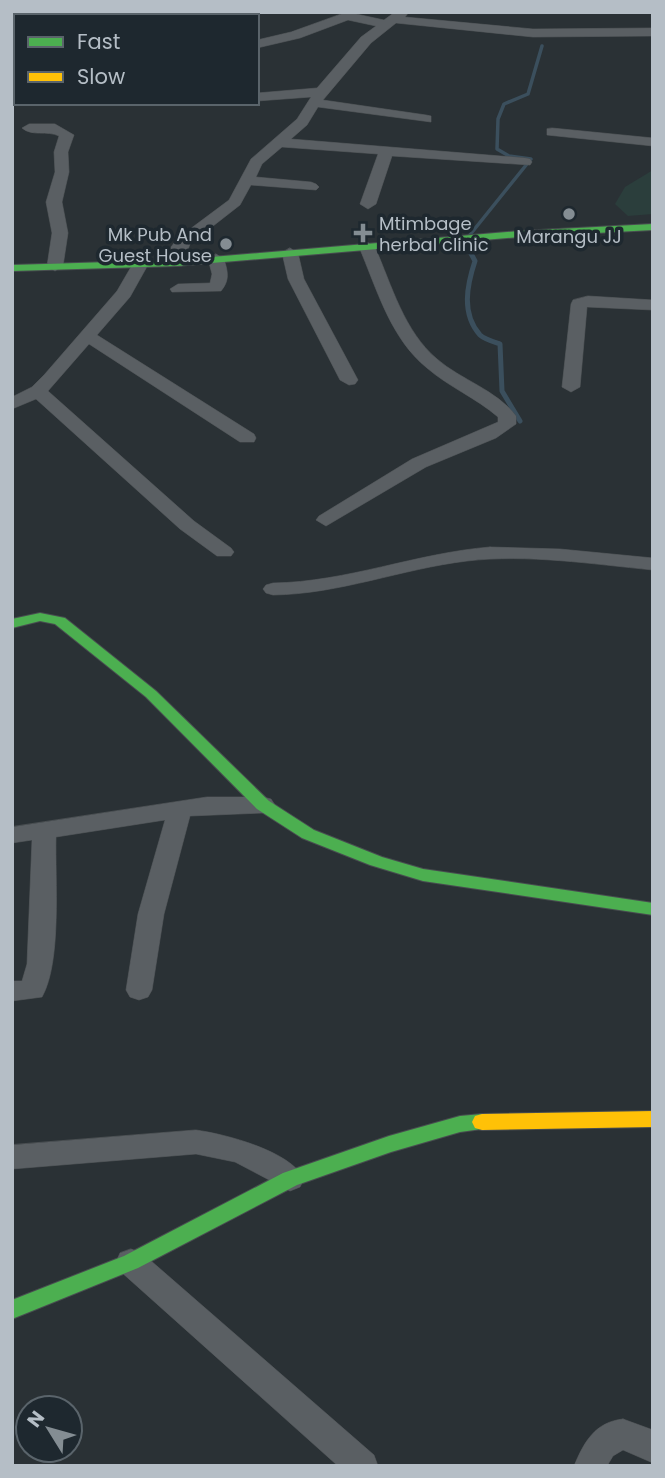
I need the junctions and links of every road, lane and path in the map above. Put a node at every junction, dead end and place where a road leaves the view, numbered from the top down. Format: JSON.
{"nodes":[{"id":1,"x":393,"y":19,"type":"edge"},
{"id":2,"x":653,"y":32,"type":"edge"},
{"id":3,"x":259,"y":44,"type":"edge"},
{"id":4,"x":259,"y":97,"type":"edge"},
{"id":5,"x":319,"y":98,"type":"junction"},
{"id":6,"x":426,"y":119,"type":"dead end"},
{"id":7,"x":29,"y":128,"type":"dead end"},
{"id":8,"x":552,"y":132,"type":"dead end"},
{"id":9,"x":280,"y":142,"type":"junction"},
{"id":10,"x":653,"y":142,"type":"edge"},
{"id":11,"x":386,"y":153,"type":"junction"},
{"id":12,"x":525,"y":162,"type":"dead end"},
{"id":13,"x":246,"y":180,"type":"junction"},
{"id":14,"x":311,"y":187,"type":"dead end"},
{"id":15,"x":368,"y":204,"type":"dead end"},
{"id":16,"x":653,"y":227,"type":"edge"},
{"id":17,"x":366,"y":247,"type":"junction"},
{"id":18,"x":290,"y":253,"type":"junction"},
{"id":19,"x":216,"y":260,"type":"junction"},
{"id":20,"x":141,"y":262,"type":"junction"},
{"id":21,"x":176,"y":263,"type":"junction"},
{"id":22,"x":55,"y":265,"type":"junction"},
{"id":23,"x":12,"y":268,"type":"edge"},
{"id":24,"x":178,"y":289,"type":"dead end"},
{"id":25,"x":653,"y":305,"type":"edge"},
{"id":26,"x":88,"y":336,"type":"junction"},
{"id":27,"x":349,"y":380,"type":"dead end"},
{"id":28,"x":572,"y":387,"type":"dead end"},
{"id":29,"x":38,"y":391,"type":"junction"},
{"id":30,"x":12,"y":404,"type":"edge"},
{"id":31,"x":247,"y":438,"type":"dead end"},
{"id":32,"x":326,"y":520,"type":"dead end"},
{"id":33,"x":224,"y":552,"type":"dead end"},
{"id":34,"x":653,"y":564,"type":"edge"},
{"id":35,"x":273,"y":589,"type":"dead end"},
{"id":36,"x":12,"y":624,"type":"edge"},
{"id":37,"x":264,"y":805,"type":"junction"},
{"id":38,"x":180,"y":809,"type":"junction"},
{"id":39,"x":44,"y":830,"type":"junction"},
{"id":40,"x":12,"y":835,"type":"edge"},
{"id":41,"x":653,"y":909,"type":"edge"},
{"id":42,"x":139,"y":990,"type":"dead end"},
{"id":43,"x":12,"y":991,"type":"edge"},
{"id":44,"x":653,"y":1119,"type":"edge"},
{"id":45,"x":12,"y":1157,"type":"edge"},
{"id":46,"x":290,"y":1178,"type":"junction"},
{"id":47,"x":131,"y":1262,"type":"junction"},
{"id":48,"x":12,"y":1310,"type":"edge"},
{"id":49,"x":653,"y":1448,"type":"edge"},
{"id":50,"x":362,"y":1466,"type":"edge"},
{"id":51,"x":590,"y":1466,"type":"edge"}],
"edges":[{"from":1,"to":2,"type":"street"},
{"from":1,"to":3,"type":"street"},
{"from":1,"to":5,"type":"street"},
{"from":4,"to":5,"type":"street"},
{"from":5,"to":6,"type":"street"},
{"from":5,"to":9,"type":"street"},
{"from":7,"to":22,"type":"street"},
{"from":8,"to":10,"type":"street"},
{"from":9,"to":11,"type":"street"},
{"from":9,"to":13,"type":"street"},
{"from":11,"to":12,"type":"street"},
{"from":11,"to":15,"type":"street"},
{"from":13,"to":14,"type":"street"},
{"from":13,"to":21,"type":"street"},
{"from":16,"to":17,"type":"street"},
{"from":17,"to":18,"type":"street"},
{"from":17,"to":32,"type":"street"},
{"from":18,"to":19,"type":"street"},
{"from":18,"to":27,"type":"street"},
{"from":19,"to":21,"type":"street"},
{"from":19,"to":24,"type":"street"},
{"from":20,"to":21,"type":"street"},
{"from":20,"to":22,"type":"street"},
{"from":20,"to":26,"type":"street"},
{"from":22,"to":23,"type":"street"},
{"from":25,"to":28,"type":"street"},
{"from":26,"to":29,"type":"street"},
{"from":26,"to":31,"type":"street"},
{"from":29,"to":30,"type":"street"},
{"from":29,"to":33,"type":"street"},
{"from":34,"to":35,"type":"street"},
{"from":36,"to":37,"type":"street"},
{"from":37,"to":38,"type":"street"},
{"from":37,"to":41,"type":"street"},
{"from":38,"to":39,"type":"street"},
{"from":38,"to":42,"type":"street"},
{"from":39,"to":40,"type":"street"},
{"from":39,"to":43,"type":"street"},
{"from":44,"to":46,"type":"street"},
{"from":45,"to":46,"type":"street"},
{"from":46,"to":47,"type":"street"},
{"from":47,"to":48,"type":"street"},
{"from":47,"to":50,"type":"street"},
{"from":49,"to":51,"type":"street"}]}
